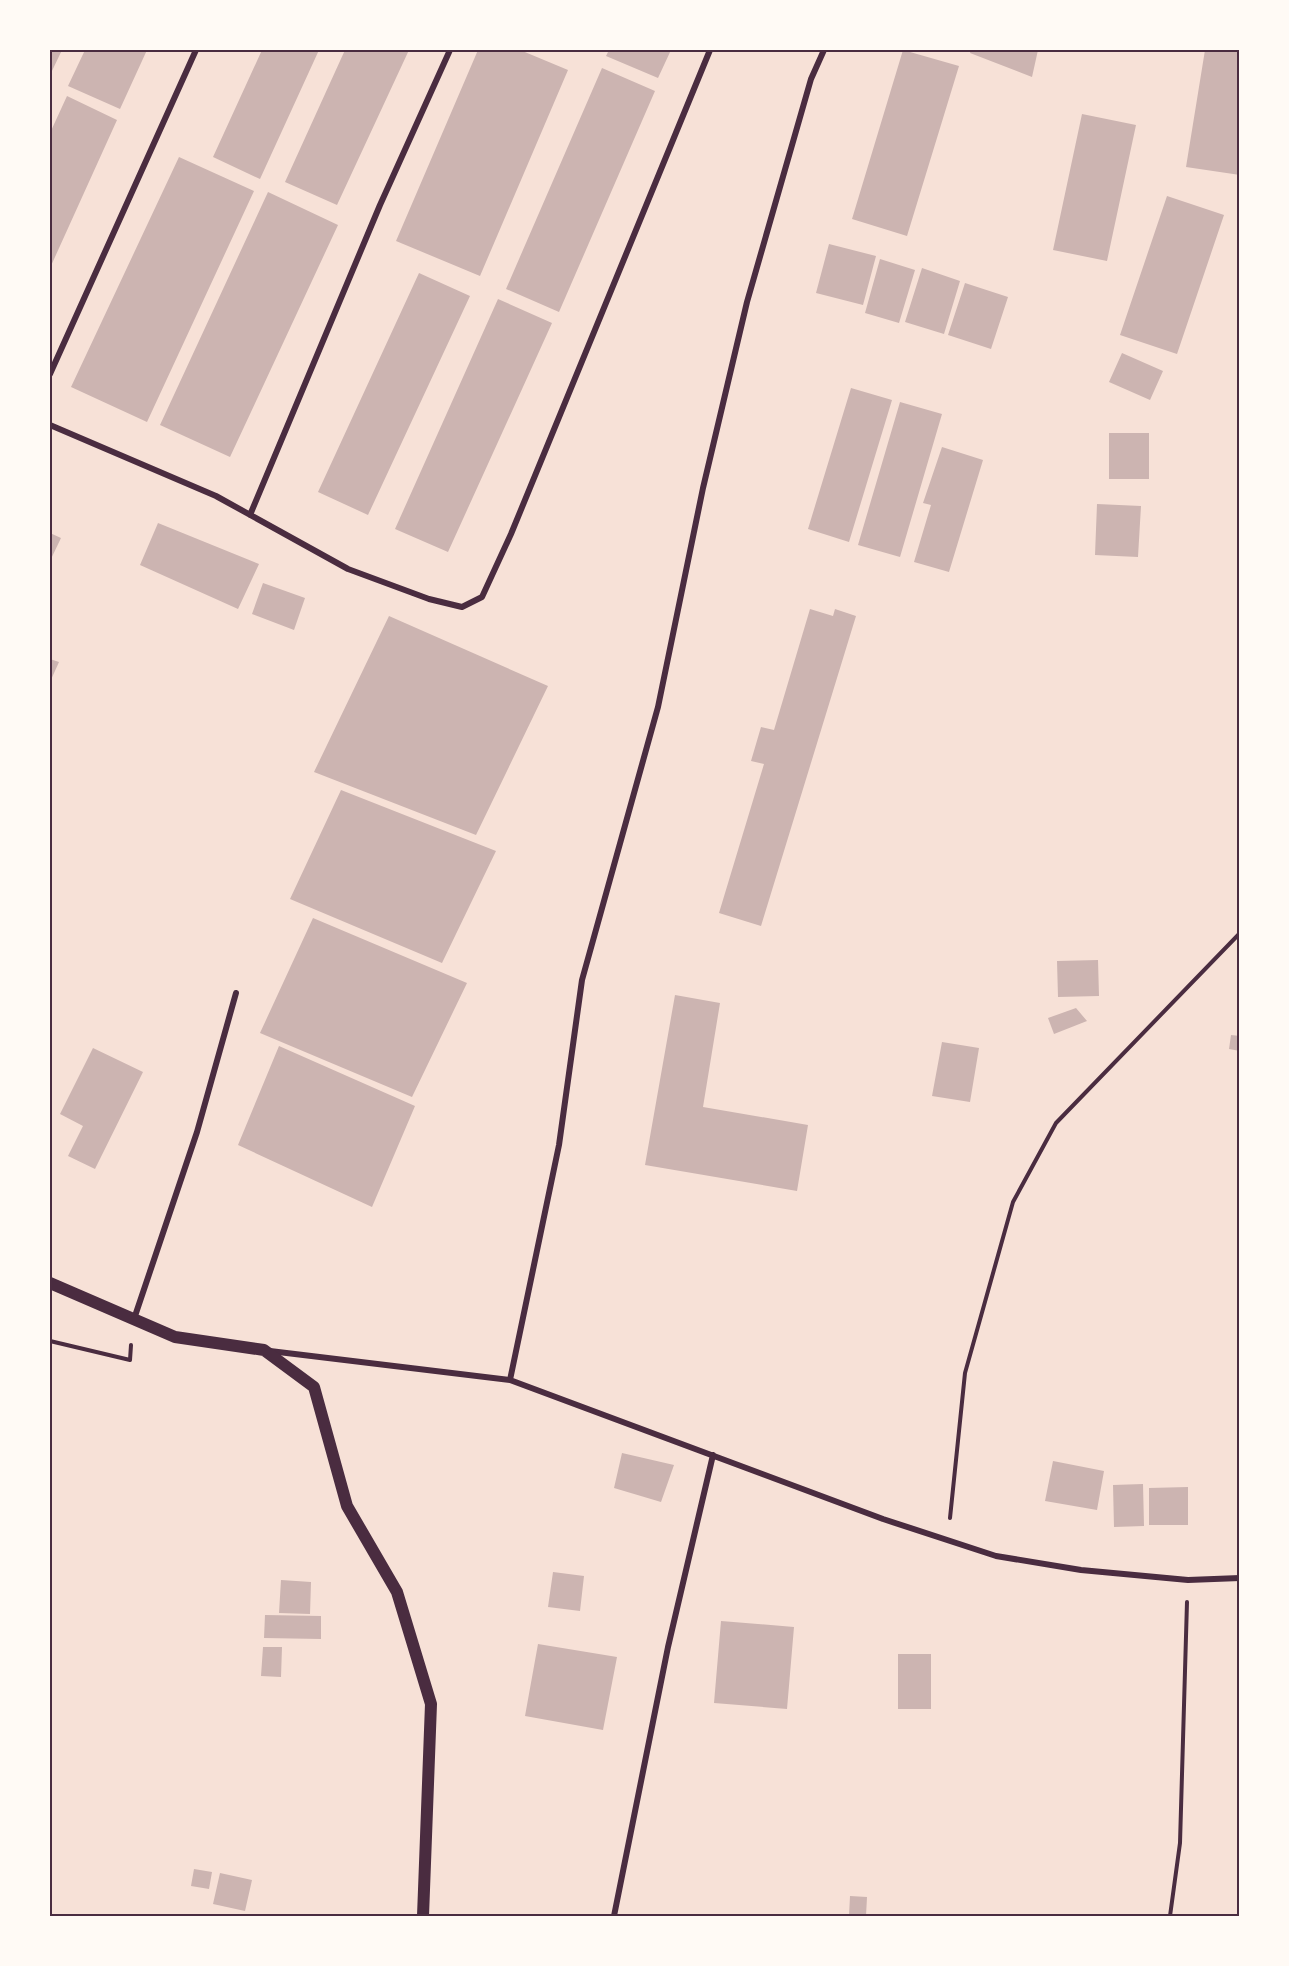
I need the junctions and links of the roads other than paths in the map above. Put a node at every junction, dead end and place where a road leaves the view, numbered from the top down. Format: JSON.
{"nodes":[{"id":1,"x":196,"y":50,"type":"edge"},
{"id":2,"x":450,"y":50,"type":"edge"},
{"id":3,"x":710,"y":50,"type":"edge"},
{"id":4,"x":824,"y":50,"type":"edge"},
{"id":5,"x":50,"y":374,"type":"edge"},
{"id":6,"x":50,"y":425,"type":"edge"},
{"id":7,"x":250,"y":515,"type":"junction"},
{"id":8,"x":236,"y":993,"type":"dead end"},
{"id":9,"x":50,"y":1282,"type":"edge"},
{"id":10,"x":134,"y":1319,"type":"junction"},
{"id":11,"x":264,"y":1350,"type":"junction"},
{"id":12,"x":510,"y":1380,"type":"junction"},
{"id":13,"x":712,"y":1455,"type":"junction"},
{"id":14,"x":1239,"y":1578,"type":"edge"},
{"id":15,"x":423,"y":1917,"type":"edge"},
{"id":16,"x":614,"y":1917,"type":"edge"}],
"edges":[{"from":1,"to":5,"type":"street"},
{"from":2,"to":7,"type":"street"},
{"from":3,"to":7,"type":"street"},
{"from":4,"to":12,"type":"street"},
{"from":6,"to":7,"type":"street"},
{"from":8,"to":10,"type":"street"},
{"from":9,"to":10,"type":"main road"},
{"from":10,"to":11,"type":"main road"},
{"from":11,"to":12,"type":"street"},
{"from":11,"to":15,"type":"main road"},
{"from":12,"to":13,"type":"street"},
{"from":13,"to":14,"type":"street"},
{"from":13,"to":16,"type":"street"}]}
